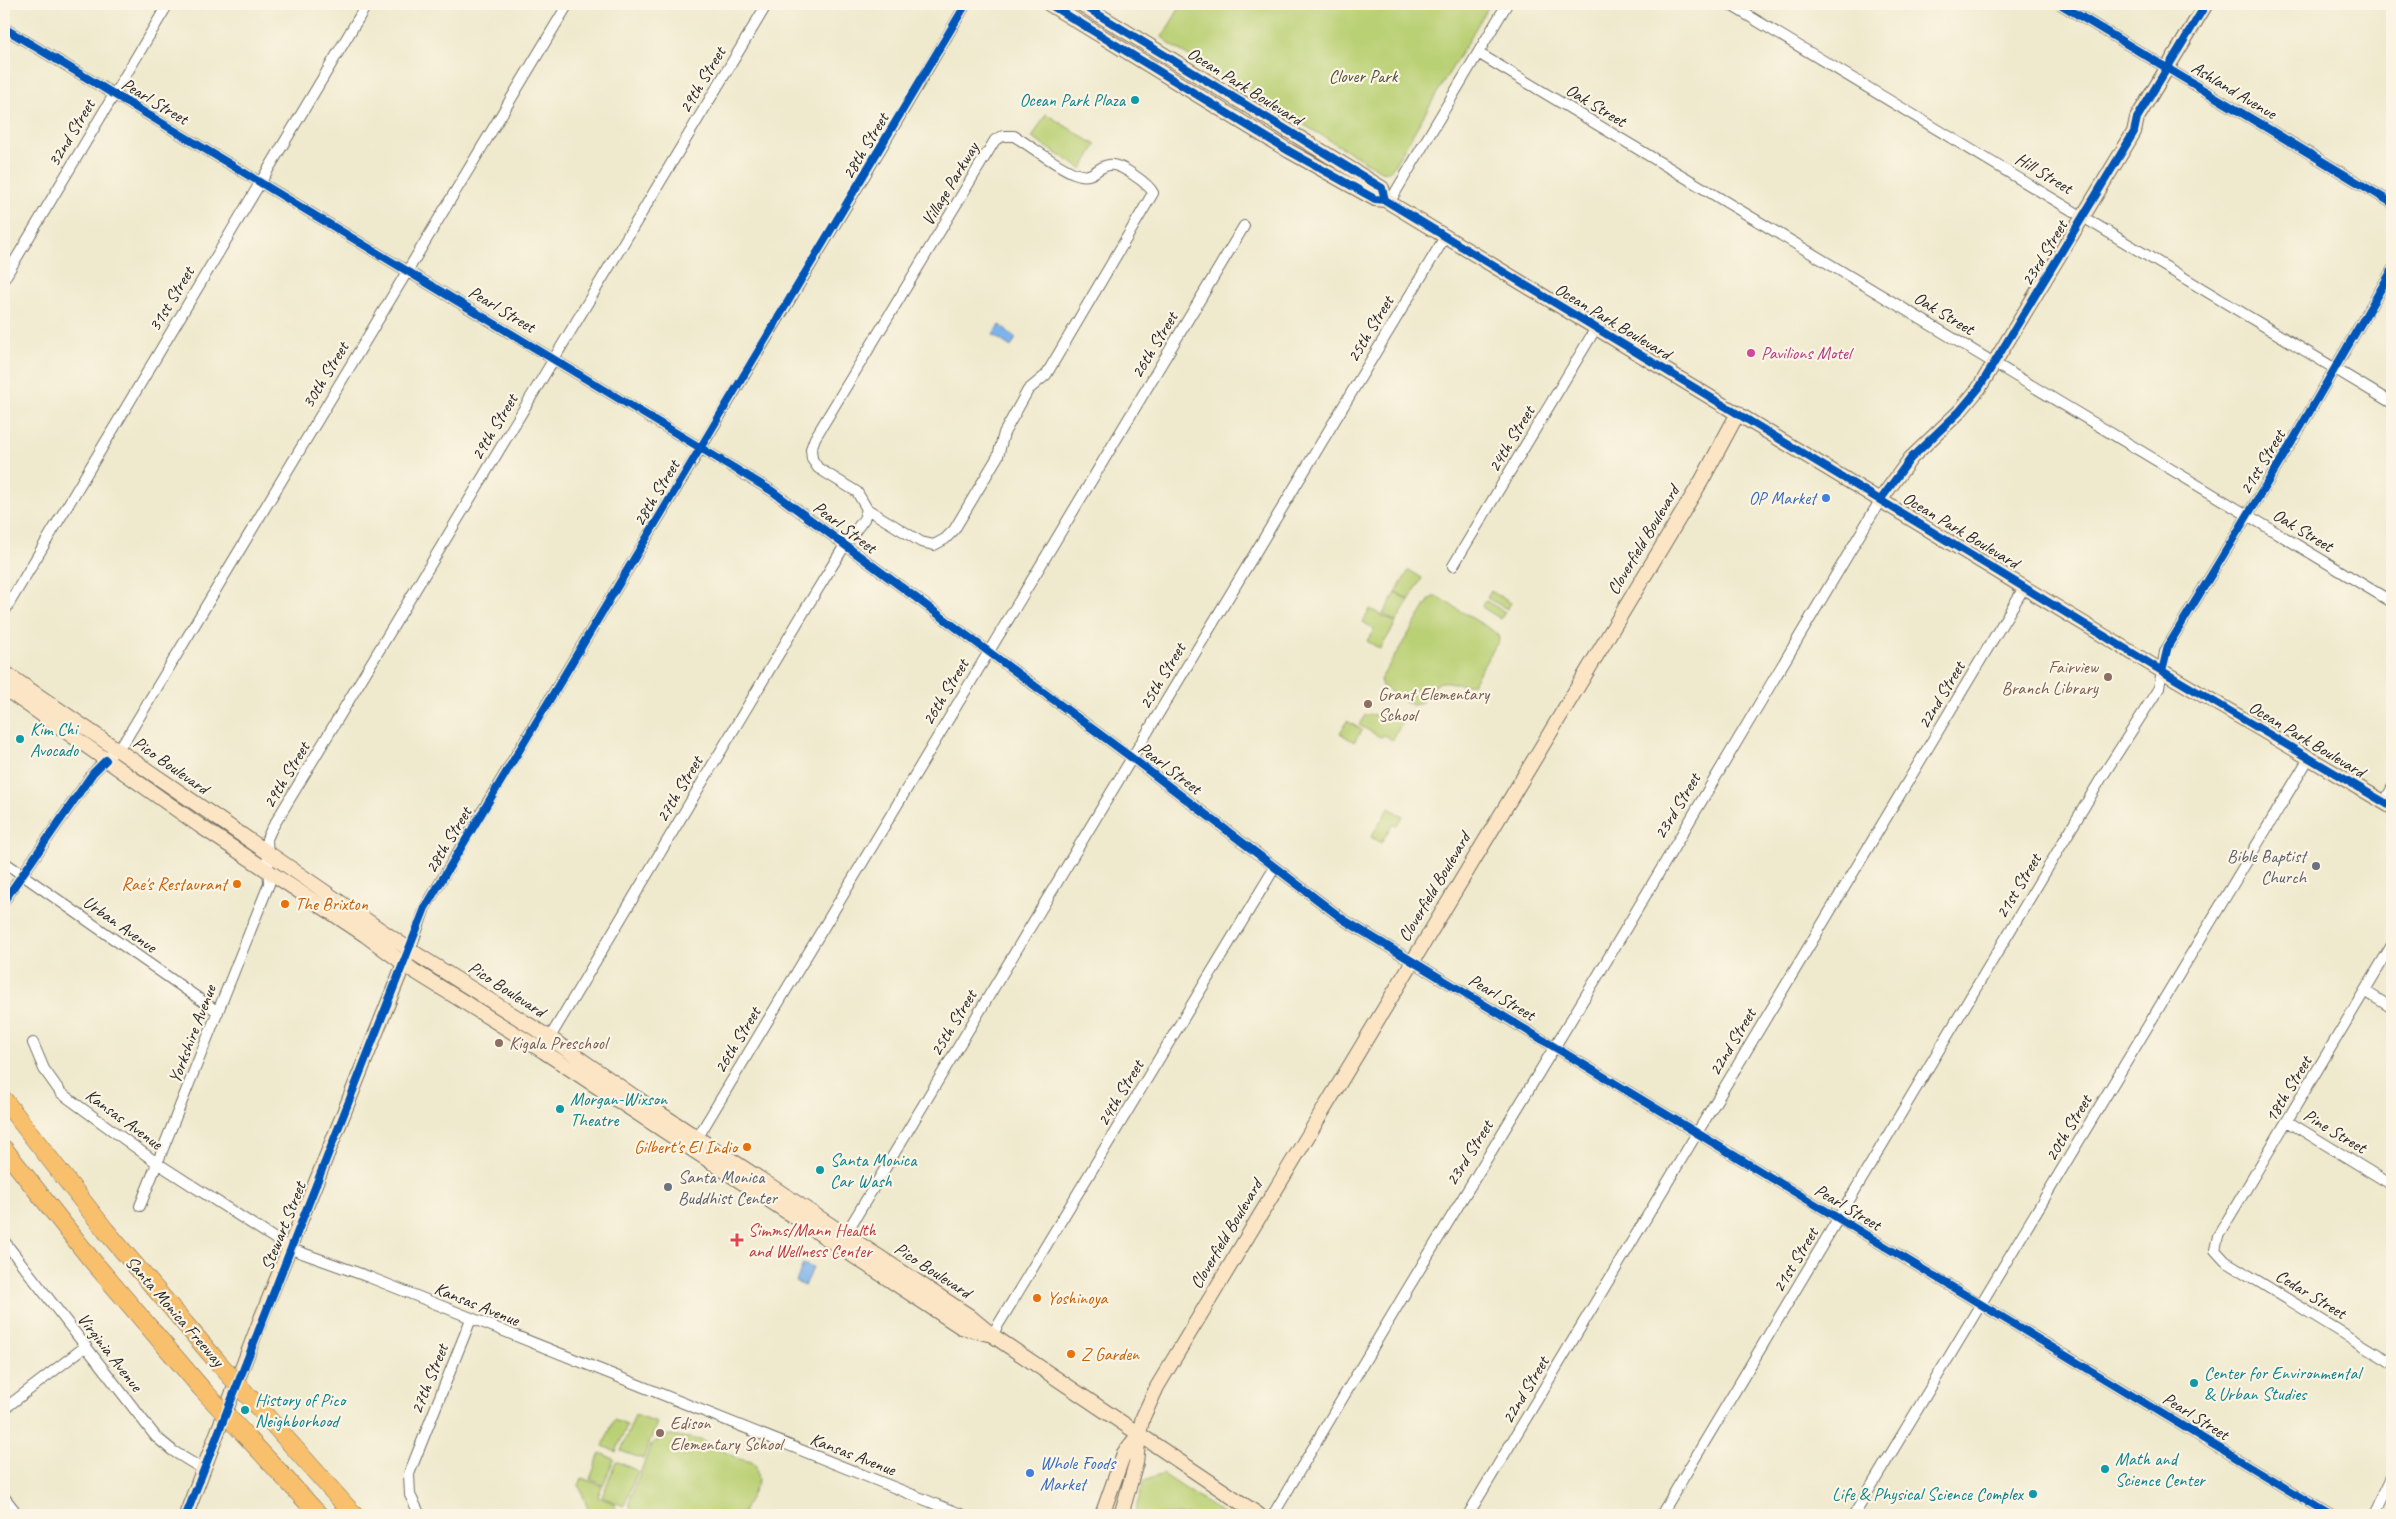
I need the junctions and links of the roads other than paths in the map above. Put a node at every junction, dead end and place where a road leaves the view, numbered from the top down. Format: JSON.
{"nodes":[{"id":1,"x":168,"y":4,"type":"edge"},
{"id":2,"x":368,"y":4,"type":"edge"},
{"id":3,"x":568,"y":4,"type":"edge"},
{"id":4,"x":766,"y":4,"type":"edge"},
{"id":5,"x":966,"y":4,"type":"edge"},
{"id":6,"x":1049,"y":4,"type":"edge"},
{"id":7,"x":1081,"y":4,"type":"edge"},
{"id":8,"x":1507,"y":4,"type":"edge"},
{"id":9,"x":1729,"y":4,"type":"edge"},
{"id":10,"x":2060,"y":4,"type":"edge"},
{"id":11,"x":2206,"y":4,"type":"edge"},
{"id":12,"x":2214,"y":4,"type":"edge"},
{"id":13,"x":4,"y":28,"type":"edge"},
{"id":14,"x":1478,"y":53,"type":"junction"},
{"id":15,"x":2170,"y":70,"type":"junction"},
{"id":16,"x":114,"y":94,"type":"junction"},
{"id":17,"x":260,"y":182,"type":"junction"},
{"id":18,"x":1387,"y":201,"type":"junction"},
{"id":19,"x":2392,"y":203,"type":"edge"},
{"id":20,"x":2084,"y":216,"type":"junction"},
{"id":21,"x":1244,"y":226,"type":"dead end"},
{"id":22,"x":1444,"y":237,"type":"junction"},
{"id":23,"x":407,"y":269,"type":"junction"},
{"id":24,"x":2392,"y":270,"type":"edge"},
{"id":25,"x":4,"y":279,"type":"edge"},
{"id":26,"x":1596,"y":328,"type":"junction"},
{"id":27,"x":554,"y":358,"type":"junction"},
{"id":28,"x":1996,"y":363,"type":"junction"},
{"id":29,"x":2335,"y":368,"type":"junction"},
{"id":30,"x":2392,"y":403,"type":"edge"},
{"id":31,"x":1738,"y":413,"type":"junction"},
{"id":32,"x":701,"y":447,"type":"junction"},
{"id":33,"x":1881,"y":499,"type":"junction"},
{"id":34,"x":867,"y":509,"type":"junction"},
{"id":35,"x":2247,"y":516,"type":"junction"},
{"id":36,"x":844,"y":545,"type":"junction"},
{"id":37,"x":1453,"y":566,"type":"dead end"},
{"id":38,"x":2026,"y":586,"type":"junction"},
{"id":39,"x":2392,"y":602,"type":"edge"},
{"id":40,"x":4,"y":612,"type":"edge"},
{"id":41,"x":989,"y":652,"type":"junction"},
{"id":42,"x":2162,"y":671,"type":"junction"},
{"id":43,"x":4,"y":672,"type":"edge"},
{"id":44,"x":4,"y":688,"type":"edge"},
{"id":45,"x":116,"y":750,"type":"junction"},
{"id":46,"x":1132,"y":758,"type":"junction"},
{"id":47,"x":2309,"y":758,"type":"junction"},
{"id":48,"x":106,"y":760,"type":"junction"},
{"id":49,"x":2392,"y":788,"type":"edge"},
{"id":50,"x":2388,"y":805,"type":"edge"},
{"id":51,"x":269,"y":854,"type":"junction"},
{"id":52,"x":4,"y":862,"type":"edge"},
{"id":53,"x":1275,"y":867,"type":"junction"},
{"id":54,"x":270,"y":873,"type":"junction"},
{"id":55,"x":22,"y":875,"type":"junction"},
{"id":56,"x":4,"y":901,"type":"edge"},
{"id":57,"x":2392,"y":945,"type":"edge"},
{"id":58,"x":410,"y":950,"type":"junction"},
{"id":59,"x":1412,"y":960,"type":"junction"},
{"id":60,"x":404,"y":964,"type":"junction"},
{"id":61,"x":2365,"y":991,"type":"junction"},
{"id":62,"x":2392,"y":1008,"type":"edge"},
{"id":63,"x":218,"y":1012,"type":"junction"},
{"id":64,"x":550,"y":1038,"type":"junction"},
{"id":65,"x":33,"y":1042,"type":"dead end"},
{"id":66,"x":1554,"y":1047,"type":"junction"},
{"id":67,"x":543,"y":1051,"type":"junction"},
{"id":68,"x":4,"y":1100,"type":"edge"},
{"id":69,"x":2287,"y":1121,"type":"junction"},
{"id":70,"x":1697,"y":1132,"type":"junction"},
{"id":71,"x":694,"y":1144,"type":"junction"},
{"id":72,"x":4,"y":1149,"type":"edge"},
{"id":73,"x":157,"y":1163,"type":"junction"},
{"id":74,"x":2392,"y":1185,"type":"edge"},
{"id":75,"x":778,"y":1198,"type":"junction"},
{"id":76,"x":140,"y":1206,"type":"dead end"},
{"id":77,"x":1838,"y":1219,"type":"junction"},
{"id":78,"x":848,"y":1236,"type":"junction"},
{"id":79,"x":4,"y":1241,"type":"edge"},
{"id":80,"x":291,"y":1249,"type":"junction"},
{"id":81,"x":2215,"y":1250,"type":"joint"},
{"id":82,"x":847,"y":1252,"type":"junction"},
{"id":83,"x":1981,"y":1304,"type":"junction"},
{"id":84,"x":471,"y":1319,"type":"junction"},
{"id":85,"x":992,"y":1335,"type":"junction"},
{"id":86,"x":86,"y":1346,"type":"junction"},
{"id":87,"x":2392,"y":1363,"type":"edge"},
{"id":88,"x":4,"y":1409,"type":"edge"},
{"id":89,"x":1139,"y":1434,"type":"junction"},
{"id":90,"x":204,"y":1470,"type":"junction"},
{"id":91,"x":2392,"y":1476,"type":"edge"},
{"id":92,"x":4,"y":1498,"type":"edge"},
{"id":93,"x":18,"y":1515,"type":"edge"},
{"id":94,"x":186,"y":1515,"type":"edge"},
{"id":95,"x":319,"y":1515,"type":"edge"},
{"id":96,"x":354,"y":1515,"type":"edge"},
{"id":97,"x":420,"y":1515,"type":"edge"},
{"id":98,"x":963,"y":1515,"type":"edge"},
{"id":99,"x":1102,"y":1515,"type":"edge"},
{"id":100,"x":1121,"y":1515,"type":"edge"},
{"id":101,"x":1259,"y":1515,"type":"edge"},
{"id":102,"x":1273,"y":1515,"type":"edge"},
{"id":103,"x":1468,"y":1515,"type":"edge"},
{"id":104,"x":1661,"y":1515,"type":"edge"},
{"id":105,"x":1854,"y":1515,"type":"edge"},
{"id":106,"x":2330,"y":1515,"type":"edge"},
{"id":107,"x":2374,"y":1515,"type":"edge"}],
"edges":[{"from":1,"to":16,"type":"street","name":"32nd Street"},
{"from":2,"to":17,"type":"street","name":"31st Street"},
{"from":3,"to":23,"type":"street","name":"30th Street"},
{"from":4,"to":27,"type":"street","name":"29th Street"},
{"from":5,"to":32,"type":"street","name":"28th Street"},
{"from":6,"to":18,"type":"street","name":"Ocean Park Boulevard"},
{"from":7,"to":18,"type":"street","name":"Ocean Park Boulevard"},
{"from":8,"to":14,"type":"street"},
{"from":9,"to":20,"type":"street","name":"Hill Street"},
{"from":10,"to":15,"type":"street","name":"Ashland Avenue"},
{"from":11,"to":15,"type":"street","name":"23rd Street"},
{"from":12,"to":15,"type":"street","name":"23rd Street"},
{"from":13,"to":16,"type":"street","name":"Pearl Street"},
{"from":14,"to":18,"type":"street"},
{"from":14,"to":28,"type":"street","name":"Oak Street"},
{"from":15,"to":19,"type":"street","name":"Ashland Avenue"},
{"from":15,"to":20,"type":"street","name":"23rd Street"},
{"from":16,"to":17,"type":"street","name":"Pearl Street"},
{"from":16,"to":25,"type":"street","name":"32nd Street"},
{"from":17,"to":23,"type":"street","name":"Pearl Street"},
{"from":17,"to":40,"type":"street","name":"31st Street"},
{"from":18,"to":22,"type":"street","name":"Ocean Park Boulevard"},
{"from":20,"to":28,"type":"street","name":"23rd Street"},
{"from":20,"to":29,"type":"street","name":"Hill Street"},
{"from":21,"to":41,"type":"street","name":"26th Street"},
{"from":22,"to":26,"type":"street","name":"Ocean Park Boulevard"},
{"from":22,"to":46,"type":"street","name":"25th Street"},
{"from":23,"to":27,"type":"street","name":"Pearl Street"},
{"from":23,"to":45,"type":"street","name":"30th Street"},
{"from":24,"to":29,"type":"street","name":"21st Street"},
{"from":26,"to":31,"type":"street","name":"Ocean Park Boulevard"},
{"from":26,"to":37,"type":"street","name":"24th Street"},
{"from":27,"to":32,"type":"street","name":"Pearl Street"},
{"from":27,"to":51,"type":"street","name":"29th Street"},
{"from":28,"to":33,"type":"street","name":"23rd Street"},
{"from":28,"to":35,"type":"street","name":"Oak Street"},
{"from":29,"to":30,"type":"street","name":"Hill Street"},
{"from":29,"to":35,"type":"street","name":"21st Street"},
{"from":31,"to":33,"type":"street","name":"Ocean Park Boulevard"},
{"from":31,"to":59,"type":"street","name":"Cloverfield Boulevard"},
{"from":32,"to":36,"type":"street","name":"Pearl Street"},
{"from":32,"to":58,"type":"street","name":"28th Street"},
{"from":33,"to":38,"type":"street","name":"Ocean Park Boulevard"},
{"from":33,"to":66,"type":"street","name":"23rd Street"},
{"from":34,"to":34,"type":"street","name":"Village Parkway"},
{"from":34,"to":36,"type":"street","name":"27th Street"},
{"from":35,"to":39,"type":"street","name":"Oak Street"},
{"from":35,"to":42,"type":"street","name":"21st Street"},
{"from":36,"to":41,"type":"street","name":"Pearl Street"},
{"from":36,"to":64,"type":"street","name":"27th Street"},
{"from":38,"to":42,"type":"street","name":"Ocean Park Boulevard"},
{"from":38,"to":70,"type":"street","name":"22nd Street"},
{"from":41,"to":46,"type":"street","name":"Pearl Street"},
{"from":41,"to":71,"type":"street","name":"26th Street"},
{"from":42,"to":47,"type":"street","name":"Ocean Park Boulevard"},
{"from":42,"to":77,"type":"street","name":"21st Street"},
{"from":43,"to":45,"type":"street","name":"Pico Boulevard"},
{"from":44,"to":48,"type":"street","name":"Pico Boulevard"},
{"from":45,"to":48,"type":"street","name":"30th Street"},
{"from":45,"to":51,"type":"street","name":"Pico Boulevard"},
{"from":46,"to":53,"type":"street","name":"Pearl Street"},
{"from":46,"to":78,"type":"street","name":"25th Street"},
{"from":47,"to":50,"type":"street","name":"Ocean Park Boulevard"},
{"from":47,"to":83,"type":"street","name":"20th Street"},
{"from":48,"to":54,"type":"street","name":"Pico Boulevard"},
{"from":48,"to":55,"type":"street","name":"30th Street"},
{"from":49,"to":50,"type":"street"},
{"from":51,"to":54,"type":"street","name":"29th Street"},
{"from":51,"to":58,"type":"street","name":"Pico Boulevard"},
{"from":52,"to":55,"type":"street","name":"Urban Avenue"},
{"from":53,"to":59,"type":"street","name":"Pearl Street"},
{"from":53,"to":85,"type":"street","name":"24th Street"},
{"from":54,"to":60,"type":"street","name":"Pico Boulevard"},
{"from":54,"to":63,"type":"street","name":"Yorkshire Avenue"},
{"from":55,"to":56,"type":"street","name":"30th Street"},
{"from":55,"to":63,"type":"street","name":"Urban Avenue"},
{"from":57,"to":61,"type":"street","name":"18th Street"},
{"from":58,"to":60,"type":"street","name":"Stewart Street"},
{"from":58,"to":64,"type":"street","name":"Pico Boulevard"},
{"from":59,"to":66,"type":"street","name":"Pearl Street"},
{"from":59,"to":89,"type":"street","name":"Cloverfield Boulevard"},
{"from":60,"to":67,"type":"street","name":"Pico Boulevard"},
{"from":60,"to":80,"type":"street","name":"Stewart Street"},
{"from":61,"to":62,"type":"street"},
{"from":61,"to":69,"type":"street","name":"18th Street"},
{"from":63,"to":73,"type":"street","name":"Yorkshire Avenue"},
{"from":64,"to":67,"type":"street","name":"27th Street"},
{"from":64,"to":71,"type":"street","name":"Pico Boulevard"},
{"from":65,"to":73,"type":"street","name":"Kansas Avenue"},
{"from":66,"to":70,"type":"street","name":"Pearl Street"},
{"from":66,"to":102,"type":"street","name":"23rd Street"},
{"from":67,"to":71,"type":"street","name":"Pico Boulevard"},
{"from":68,"to":96,"type":"highway","name":"Santa Monica Freeway","bridge":true},
{"from":69,"to":74,"type":"street","name":"Pine Street"},
{"from":69,"to":81,"type":"street","name":"18th Street"},
{"from":70,"to":77,"type":"street","name":"Pearl Street"},
{"from":70,"to":103,"type":"street","name":"22nd Street"},
{"from":71,"to":75,"type":"street","name":"Pico Boulevard"},
{"from":72,"to":95,"type":"highway","name":"Santa Monica Freeway","bridge":true},
{"from":73,"to":76,"type":"street","name":"Yorkshire Avenue"},
{"from":73,"to":80,"type":"street","name":"Kansas Avenue"},
{"from":75,"to":78,"type":"street","name":"Pico Boulevard"},
{"from":75,"to":82,"type":"street","name":"Pico Boulevard"},
{"from":77,"to":83,"type":"street","name":"Pearl Street"},
{"from":77,"to":104,"type":"street","name":"21st Street"},
{"from":78,"to":82,"type":"street"},
{"from":78,"to":85,"type":"street","name":"Pico Boulevard"},
{"from":79,"to":86,"type":"street","name":"Virginia Avenue"},
{"from":80,"to":84,"type":"street","name":"Kansas Avenue"},
{"from":80,"to":90,"type":"street","name":"Stewart Street"},
{"from":81,"to":87,"type":"street","name":"Cedar Street"},
{"from":82,"to":85,"type":"street","name":"Pico Boulevard"},
{"from":83,"to":105,"type":"street","name":"20th Street"},
{"from":83,"to":106,"type":"street","name":"Pearl Street"},
{"from":84,"to":97,"type":"street","name":"27th Street"},
{"from":84,"to":98,"type":"street","name":"Kansas Avenue"},
{"from":85,"to":89,"type":"street","name":"Pico Boulevard"},
{"from":86,"to":88,"type":"street"},
{"from":86,"to":90,"type":"street","name":"Virginia Avenue"},
{"from":89,"to":99,"type":"street","name":"Cloverfield Boulevard"},
{"from":89,"to":100,"type":"street","name":"Cloverfield Boulevard"},
{"from":89,"to":101,"type":"street","name":"Pico Boulevard"},
{"from":90,"to":94,"type":"street","name":"Stewart Street"},
{"from":91,"to":107,"type":"street"},
{"from":92,"to":93,"type":"street"}]}
